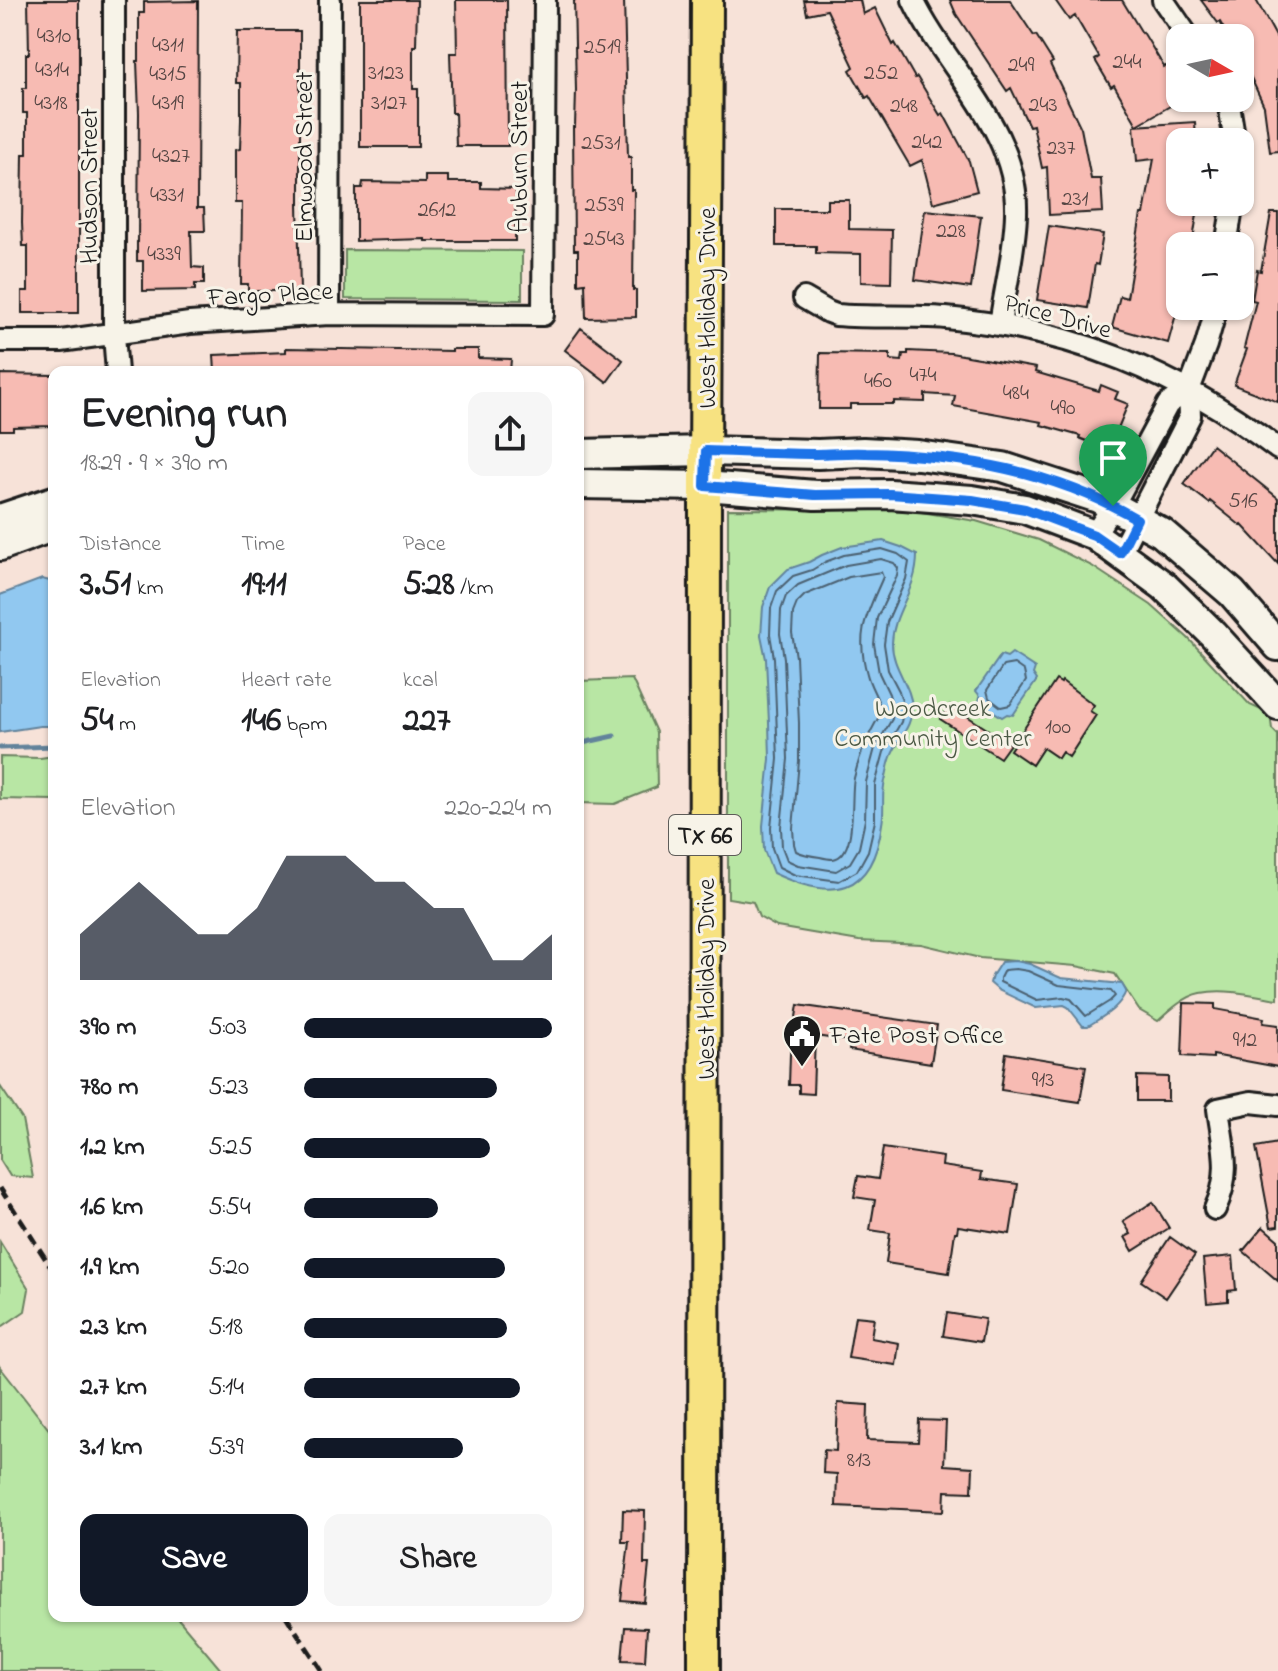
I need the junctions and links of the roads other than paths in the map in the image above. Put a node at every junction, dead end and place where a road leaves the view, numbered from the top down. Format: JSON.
{"nodes":[{"id":1,"x":114,"y":0,"type":"edge"},
{"id":2,"x":330,"y":0,"type":"edge"},
{"id":3,"x":545,"y":0,"type":"edge"},
{"id":4,"x":707,"y":0,"type":"edge"},
{"id":5,"x":913,"y":0,"type":"edge"},
{"id":6,"x":1163,"y":0,"type":"edge"},
{"id":7,"x":1179,"y":24,"type":"edge"},
{"id":8,"x":804,"y":298,"type":"dead end"},
{"id":9,"x":329,"y":314,"type":"junction"},
{"id":10,"x":543,"y":315,"type":"joint"},
{"id":11,"x":1213,"y":320,"type":"edge"},
{"id":12,"x":1000,"y":325,"type":"junction"},
{"id":13,"x":114,"y":335,"type":"junction"},
{"id":14,"x":0,"y":341,"type":"edge"},
{"id":15,"x":117,"y":366,"type":"edge"},
{"id":16,"x":1189,"y":390,"type":"junction"},
{"id":17,"x":1278,"y":449,"type":"edge"},
{"id":18,"x":706,"y":451,"type":"junction"},
{"id":19,"x":584,"y":454,"type":"edge"},
{"id":20,"x":584,"y":484,"type":"edge"},
{"id":21,"x":705,"y":486,"type":"junction"},
{"id":22,"x":48,"y":503,"type":"edge"},
{"id":23,"x":1125,"y":512,"type":"junction"},
{"id":24,"x":0,"y":519,"type":"edge"},
{"id":25,"x":48,"y":528,"type":"edge"},
{"id":26,"x":1094,"y":535,"type":"junction"},
{"id":27,"x":0,"y":546,"type":"edge"},
{"id":28,"x":1120,"y":553,"type":"junction"},
{"id":29,"x":1271,"y":638,"type":"edge"},
{"id":30,"x":1232,"y":655,"type":"junction"},
{"id":31,"x":1278,"y":705,"type":"edge"},
{"id":32,"x":1278,"y":1105,"type":"edge"},
{"id":33,"x":1215,"y":1209,"type":"dead end"},
{"id":34,"x":704,"y":1671,"type":"edge"}],
"edges":[{"from":1,"to":13,"type":"street","name":"Hudson Street"},
{"from":2,"to":9,"type":"street","name":"Elmwood Street"},
{"from":3,"to":10,"type":"street","name":"Auburn Street"},
{"from":4,"to":18,"type":"main road","name":"West Holiday Drive","number":"TX 66"},
{"from":5,"to":12,"type":"street"},
{"from":6,"to":7,"type":"street"},
{"from":8,"to":12,"type":"street","name":"Price Drive"},
{"from":9,"to":10,"type":"street","name":"Fargo Place"},
{"from":9,"to":13,"type":"street","name":"Fargo Place"},
{"from":11,"to":16,"type":"street"},
{"from":12,"to":16,"type":"street","name":"Price Drive"},
{"from":13,"to":14,"type":"street","name":"Fargo Place"},
{"from":13,"to":15,"type":"street","name":"Hudson Street"},
{"from":16,"to":17,"type":"street","name":"Price Drive"},
{"from":16,"to":23,"type":"street"},
{"from":18,"to":19,"type":"street"},
{"from":18,"to":21,"type":"main road","name":"West Holiday Drive","number":"TX 66"},
{"from":18,"to":23,"type":"street"},
{"from":20,"to":21,"type":"street"},
{"from":21,"to":26,"type":"street"},
{"from":21,"to":34,"type":"main road","name":"West Holiday Drive","number":"TX 66"},
{"from":22,"to":24,"type":"street"},
{"from":23,"to":26,"type":"street"},
{"from":23,"to":28,"type":"street"},
{"from":23,"to":29,"type":"street"},
{"from":25,"to":27,"type":"street"},
{"from":26,"to":28,"type":"street"},
{"from":28,"to":30,"type":"street"},
{"from":29,"to":30,"type":"street"},
{"from":30,"to":31,"type":"street"},
{"from":32,"to":33,"type":"street"}]}
